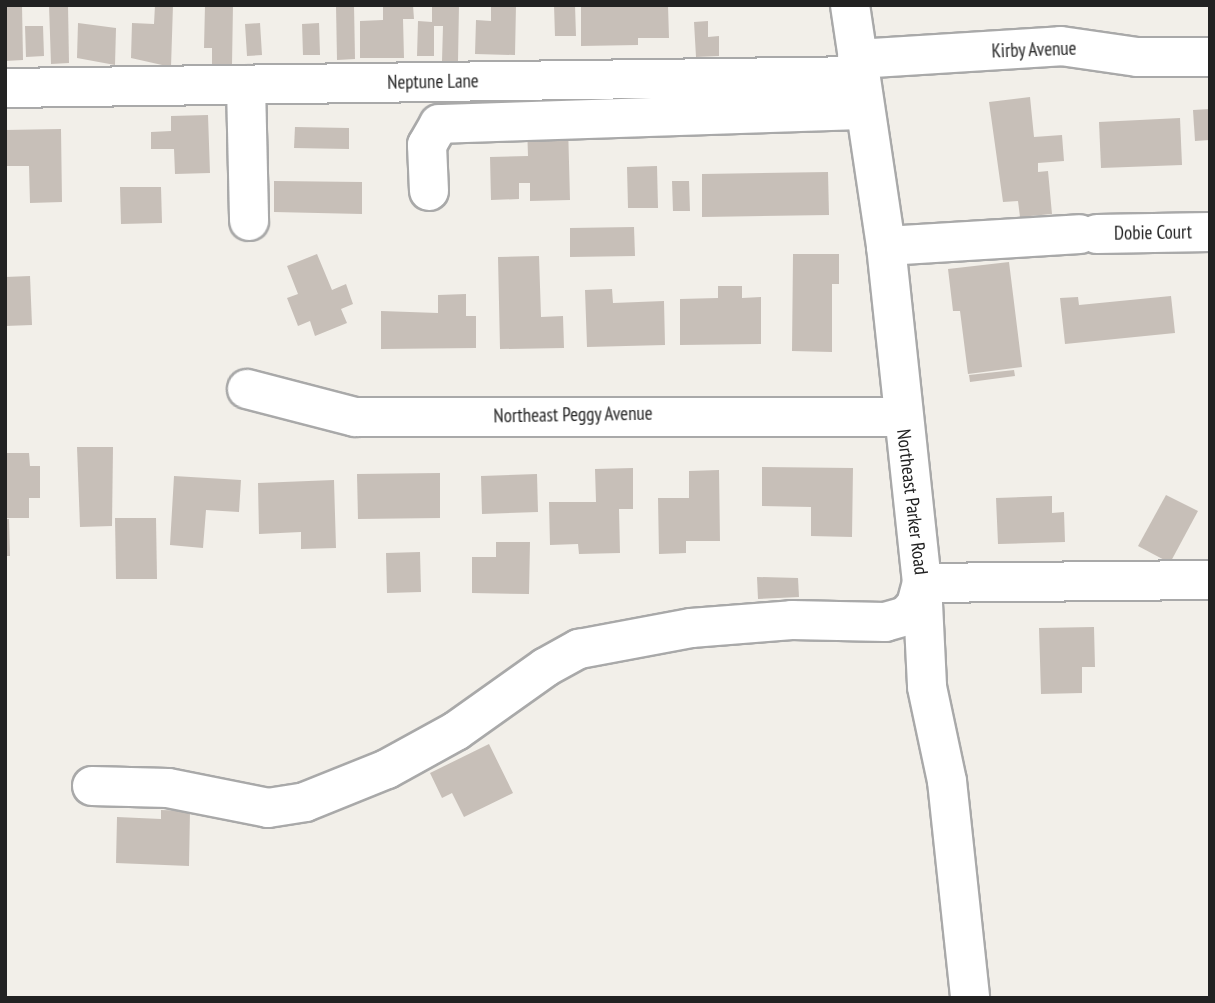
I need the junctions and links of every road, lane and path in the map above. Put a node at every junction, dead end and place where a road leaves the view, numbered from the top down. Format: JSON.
{"nodes":[{"id":1,"x":850,"y":5,"type":"edge"},
{"id":2,"x":1210,"y":57,"type":"edge"},
{"id":3,"x":246,"y":85,"type":"junction"},
{"id":4,"x":5,"y":88,"type":"edge"},
{"id":5,"x":863,"y":95,"type":"junction"},
{"id":6,"x":684,"y":143,"type":"dead end"},
{"id":7,"x":429,"y":191,"type":"dead end"},
{"id":8,"x":249,"y":221,"type":"dead end"},
{"id":9,"x":1210,"y":232,"type":"edge"},
{"id":10,"x":886,"y":246,"type":"junction"},
{"id":11,"x":247,"y":389,"type":"dead end"},
{"id":12,"x":902,"y":417,"type":"junction"},
{"id":13,"x":1210,"y":580,"type":"edge"},
{"id":14,"x":922,"y":583,"type":"junction"},
{"id":15,"x":92,"y":786,"type":"dead end"},
{"id":16,"x":970,"y":998,"type":"edge"}],
"edges":[{"from":1,"to":5,"type":"street","name":"Northeast Parker Road"},
{"from":2,"to":5,"type":"street","name":"Kirby Avenue"},
{"from":3,"to":4,"type":"street","name":"Neptune Lane"},
{"from":3,"to":5,"type":"street","name":"Neptune Lane"},
{"from":3,"to":8,"type":"street"},
{"from":5,"to":6,"type":"street"},
{"from":5,"to":7,"type":"street"},
{"from":5,"to":10,"type":"street","name":"Northeast Parker Road"},
{"from":9,"to":10,"type":"street","name":"Dobie Court"},
{"from":10,"to":12,"type":"street","name":"Northeast Parker Road"},
{"from":11,"to":12,"type":"street","name":"Northeast Peggy Avenue"},
{"from":12,"to":14,"type":"street","name":"Northeast Parker Road"},
{"from":13,"to":14,"type":"street"},
{"from":14,"to":15,"type":"street"},
{"from":14,"to":16,"type":"street","name":"Northeast Parker Road"}]}
